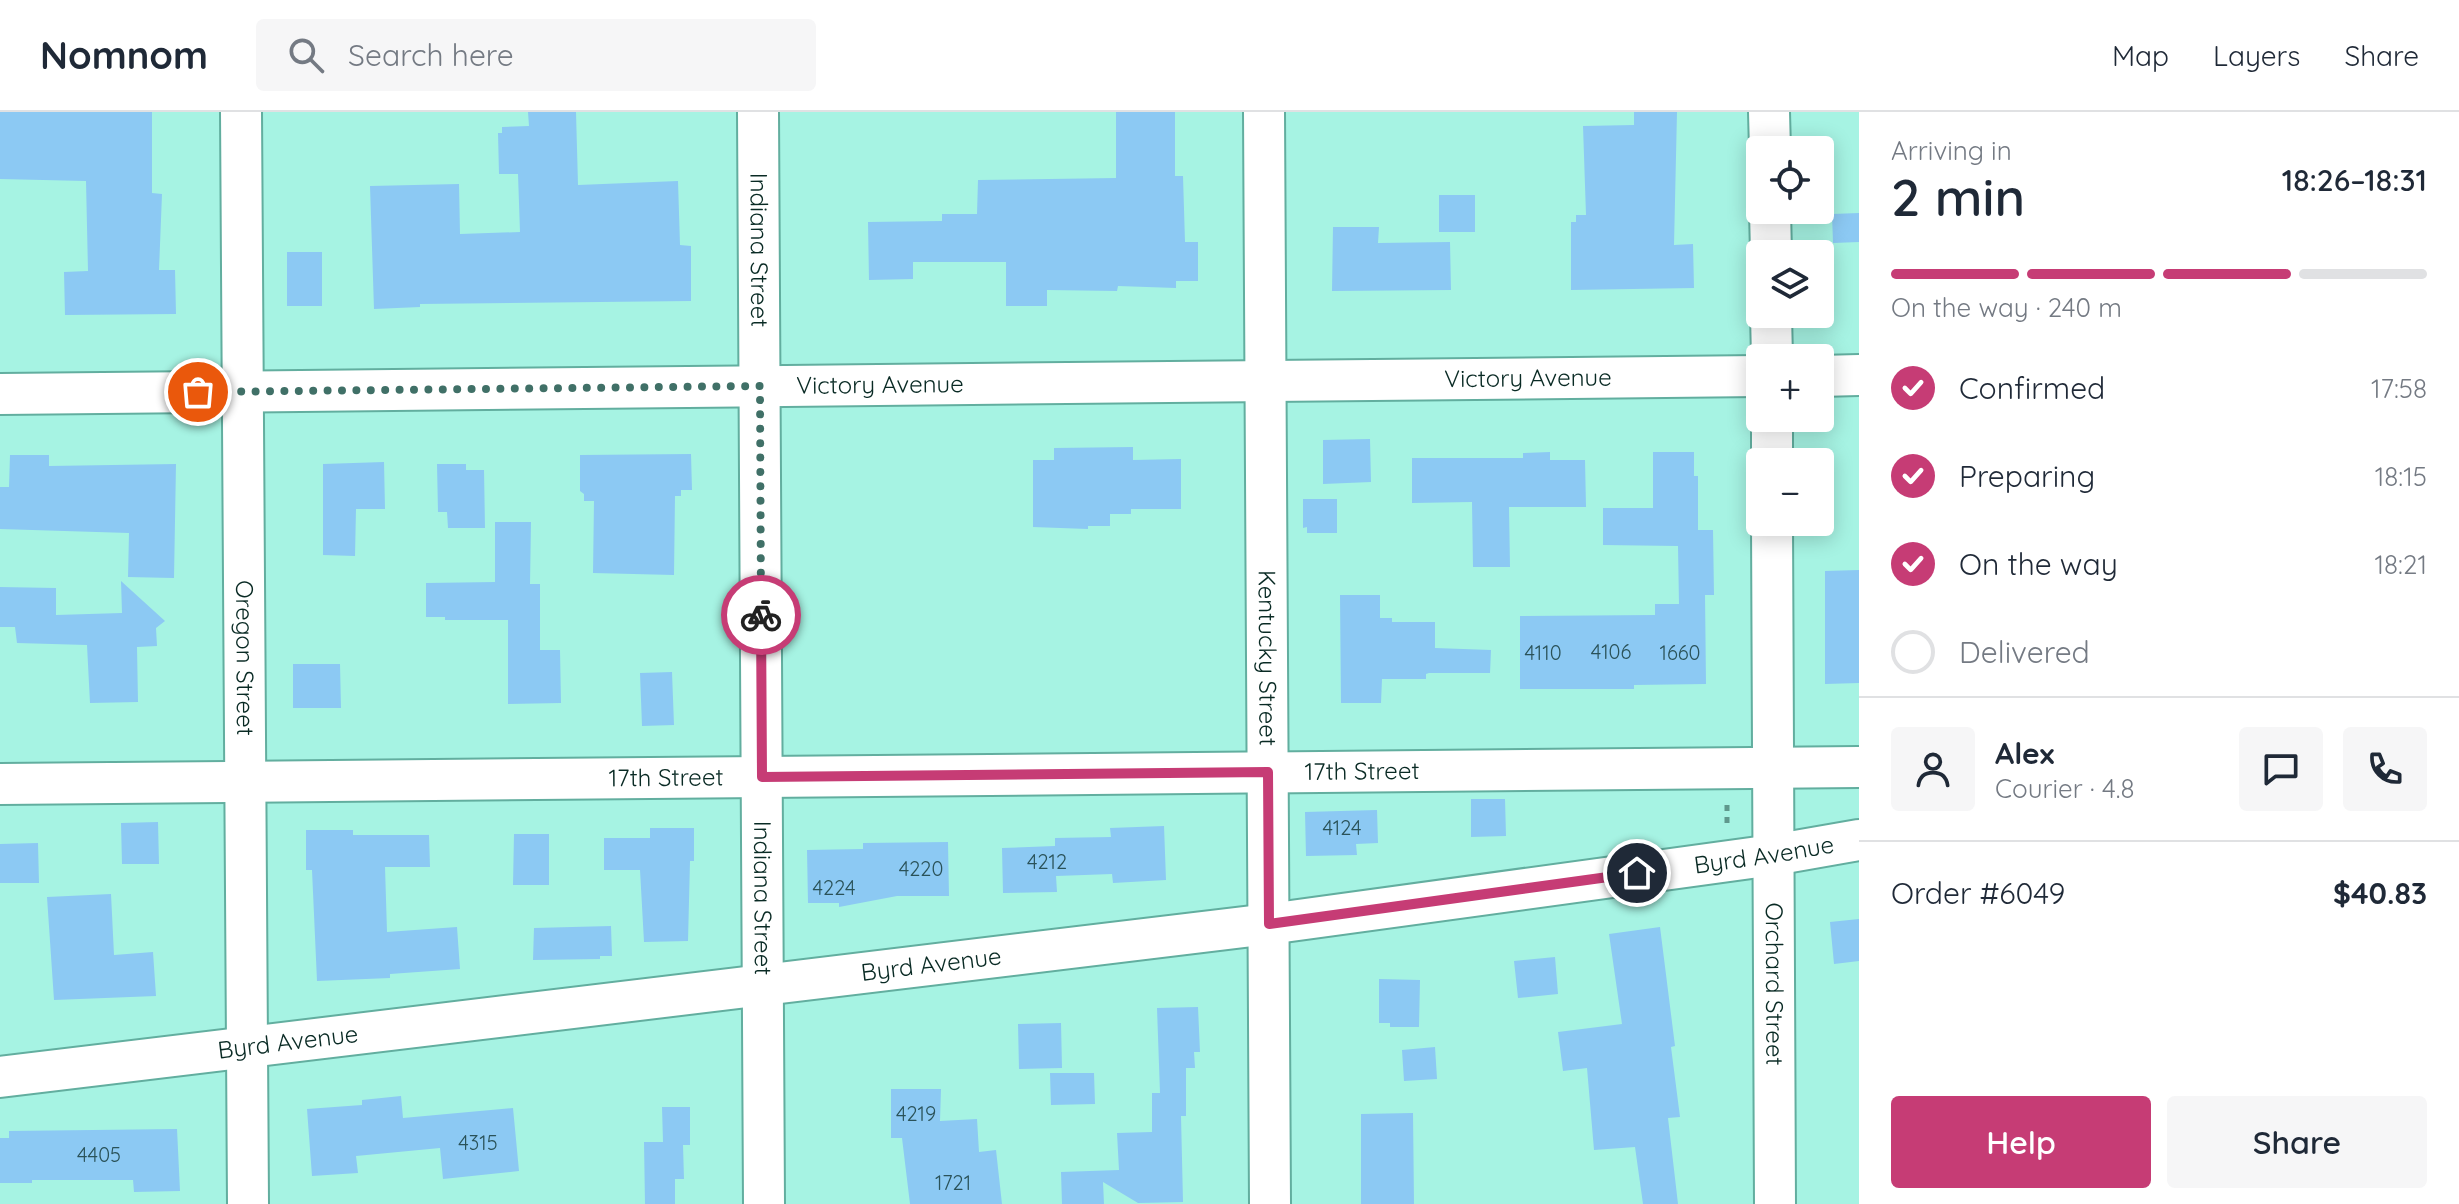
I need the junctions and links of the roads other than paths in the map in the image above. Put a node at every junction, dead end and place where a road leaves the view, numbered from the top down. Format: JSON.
{"nodes":[{"id":1,"x":241,"y":112,"type":"edge"},
{"id":2,"x":758,"y":112,"type":"edge"},
{"id":3,"x":1264,"y":112,"type":"edge"},
{"id":4,"x":1769,"y":112,"type":"edge"},
{"id":5,"x":1770,"y":136,"type":"edge"},
{"id":6,"x":1859,"y":375,"type":"edge"},
{"id":7,"x":1746,"y":376,"type":"edge"},
{"id":8,"x":1834,"y":376,"type":"edge"},
{"id":9,"x":1266,"y":381,"type":"junction"},
{"id":10,"x":760,"y":386,"type":"junction"},
{"id":11,"x":244,"y":391,"type":"junction"},
{"id":12,"x":0,"y":394,"type":"edge"},
{"id":13,"x":1772,"y":536,"type":"edge"},
{"id":14,"x":1774,"y":767,"type":"junction"},
{"id":15,"x":1859,"y":767,"type":"edge"},
{"id":16,"x":1268,"y":772,"type":"junction"},
{"id":17,"x":762,"y":777,"type":"junction"},
{"id":18,"x":246,"y":782,"type":"junction"},
{"id":19,"x":0,"y":784,"type":"edge"},
{"id":20,"x":1859,"y":840,"type":"edge"},
{"id":21,"x":1773,"y":855,"type":"junction"},
{"id":22,"x":1269,"y":924,"type":"junction"},
{"id":23,"x":763,"y":985,"type":"junction"},
{"id":24,"x":247,"y":1047,"type":"junction"},
{"id":25,"x":0,"y":1077,"type":"edge"},
{"id":26,"x":248,"y":1204,"type":"edge"},
{"id":27,"x":764,"y":1204,"type":"edge"},
{"id":28,"x":1270,"y":1204,"type":"edge"},
{"id":29,"x":1775,"y":1204,"type":"edge"}],
"edges":[{"from":1,"to":11,"type":"street","name":"Oregon Street"},
{"from":2,"to":10,"type":"street","name":"Indiana Street"},
{"from":3,"to":9,"type":"street","name":"Kentucky Street"},
{"from":4,"to":5,"type":"street"},
{"from":6,"to":8,"type":"street"},
{"from":7,"to":9,"type":"street","name":"Victory Avenue"},
{"from":9,"to":10,"type":"street","name":"Victory Avenue"},
{"from":9,"to":16,"type":"street","name":"Kentucky Street"},
{"from":10,"to":11,"type":"street","name":"Victory Avenue"},
{"from":10,"to":17,"type":"street","name":"Indiana Street"},
{"from":11,"to":12,"type":"street","name":"Victory Avenue"},
{"from":11,"to":18,"type":"street","name":"Oregon Street"},
{"from":13,"to":14,"type":"street","name":"Orchard Street"},
{"from":14,"to":15,"type":"street","name":"17th Street"},
{"from":14,"to":16,"type":"street","name":"17th Street"},
{"from":14,"to":21,"type":"street","name":"Orchard Street"},
{"from":16,"to":17,"type":"street","name":"17th Street"},
{"from":16,"to":22,"type":"street","name":"Kentucky Street"},
{"from":17,"to":18,"type":"street","name":"17th Street"},
{"from":17,"to":23,"type":"street","name":"Indiana Street"},
{"from":18,"to":19,"type":"street","name":"17th Street"},
{"from":18,"to":24,"type":"street","name":"Oregon Street"},
{"from":20,"to":21,"type":"street","name":"Byrd Avenue"},
{"from":21,"to":22,"type":"street","name":"Byrd Avenue"},
{"from":21,"to":29,"type":"street","name":"Orchard Street"},
{"from":22,"to":23,"type":"street","name":"Byrd Avenue"},
{"from":22,"to":28,"type":"street","name":"Kentucky Street"},
{"from":23,"to":24,"type":"street","name":"Byrd Avenue"},
{"from":23,"to":27,"type":"street","name":"Indiana Street"},
{"from":24,"to":25,"type":"street","name":"Byrd Avenue"},
{"from":24,"to":26,"type":"street","name":"Oregon Street"}]}
